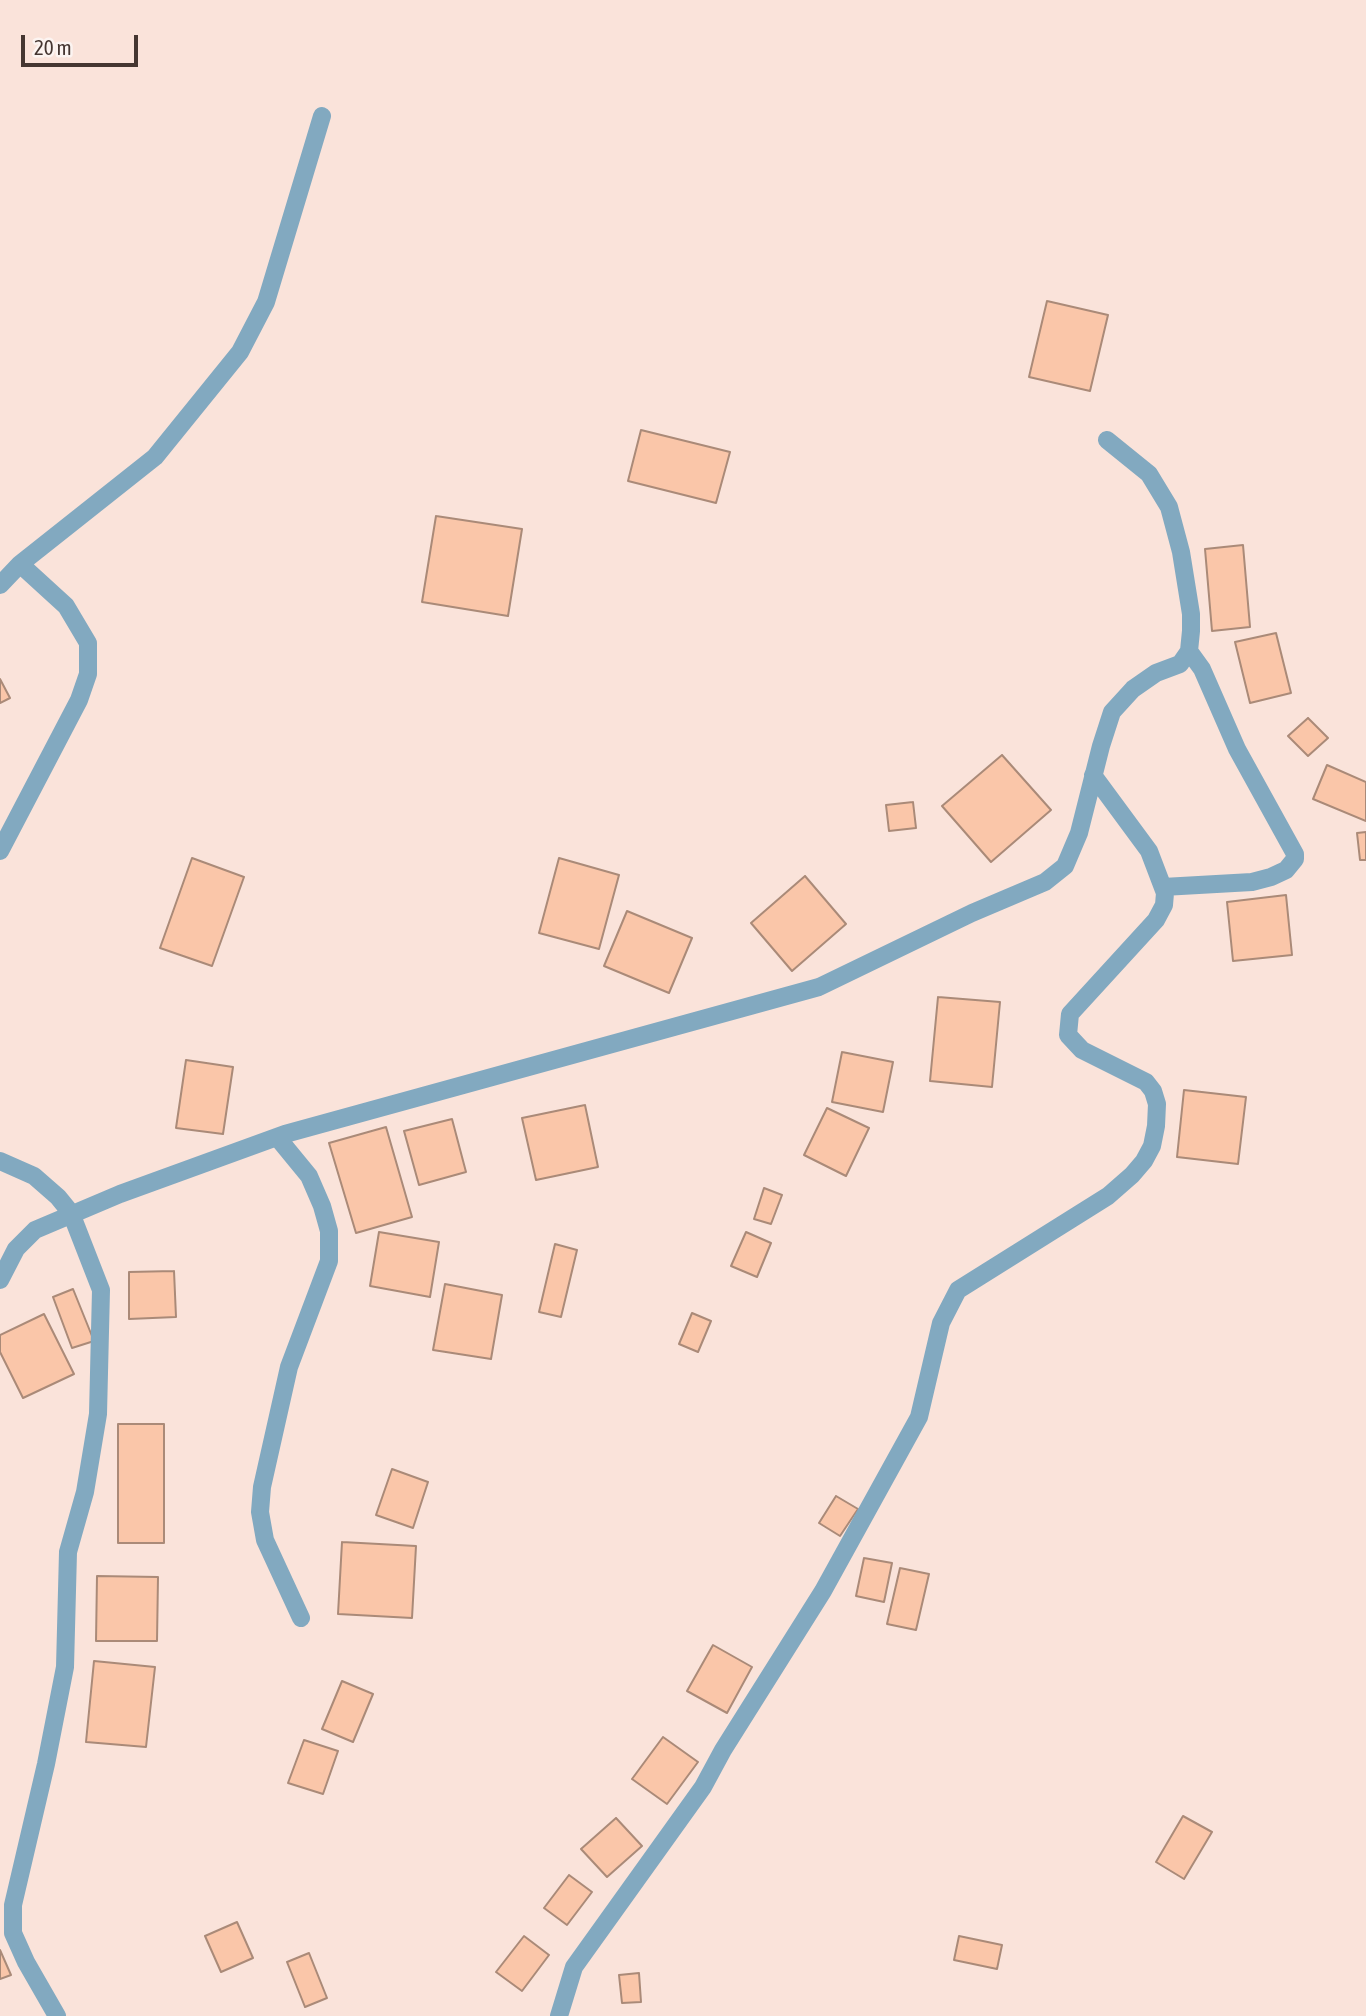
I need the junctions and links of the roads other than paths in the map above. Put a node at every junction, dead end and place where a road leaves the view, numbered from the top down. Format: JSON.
{"nodes":[{"id":1,"x":322,"y":116,"type":"dead end"},
{"id":2,"x":1107,"y":440,"type":"dead end"},
{"id":3,"x":20,"y":564,"type":"junction"},
{"id":4,"x":0,"y":585,"type":"edge"},
{"id":5,"x":1188,"y":651,"type":"junction"},
{"id":6,"x":1093,"y":775,"type":"junction"},
{"id":7,"x":0,"y":851,"type":"edge"},
{"id":8,"x":1163,"y":887,"type":"junction"},
{"id":9,"x":277,"y":1137,"type":"junction"},
{"id":10,"x":0,"y":1161,"type":"edge"},
{"id":11,"x":71,"y":1213,"type":"junction"},
{"id":12,"x":0,"y":1280,"type":"edge"},
{"id":13,"x":301,"y":1618,"type":"dead end"},
{"id":14,"x":57,"y":2016,"type":"edge"},
{"id":15,"x":559,"y":2016,"type":"edge"}],
"edges":[{"from":1,"to":3,"type":"street"},
{"from":2,"to":5,"type":"street"},
{"from":3,"to":4,"type":"street"},
{"from":3,"to":7,"type":"street"},
{"from":5,"to":6,"type":"street"},
{"from":5,"to":8,"type":"street"},
{"from":6,"to":8,"type":"street"},
{"from":6,"to":9,"type":"street"},
{"from":8,"to":15,"type":"street"},
{"from":9,"to":11,"type":"street"},
{"from":9,"to":13,"type":"street"},
{"from":10,"to":11,"type":"street"},
{"from":11,"to":12,"type":"street"},
{"from":11,"to":14,"type":"street"}]}
